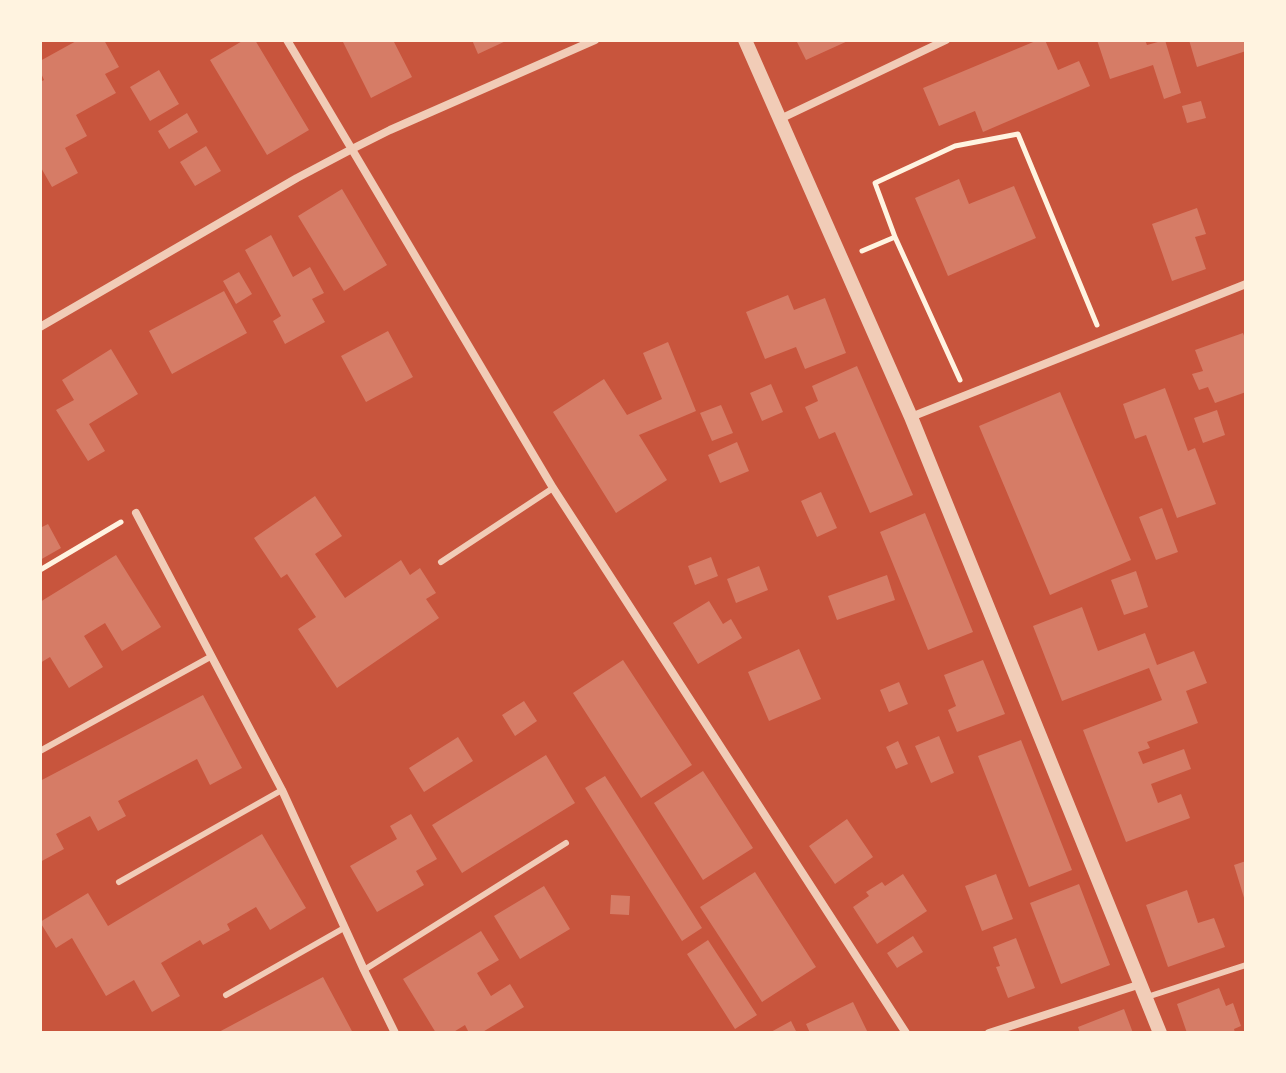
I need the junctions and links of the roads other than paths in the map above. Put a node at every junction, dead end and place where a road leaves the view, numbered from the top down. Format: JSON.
{"nodes":[{"id":1,"x":287,"y":40,"type":"edge"},
{"id":2,"x":595,"y":40,"type":"edge"},
{"id":3,"x":745,"y":40,"type":"edge"},
{"id":4,"x":946,"y":40,"type":"edge"},
{"id":5,"x":780,"y":119,"type":"junction"},
{"id":6,"x":352,"y":149,"type":"junction"},
{"id":7,"x":1246,"y":284,"type":"edge"},
{"id":8,"x":40,"y":327,"type":"edge"},
{"id":9,"x":911,"y":417,"type":"junction"},
{"id":10,"x":553,"y":488,"type":"junction"},
{"id":11,"x":136,"y":513,"type":"road end"},
{"id":12,"x":441,"y":562,"type":"dead end"},
{"id":13,"x":212,"y":656,"type":"junction"},
{"id":14,"x":40,"y":751,"type":"edge"},
{"id":15,"x":282,"y":790,"type":"junction"},
{"id":16,"x":566,"y":843,"type":"dead end"},
{"id":17,"x":119,"y":882,"type":"dead end"},
{"id":18,"x":344,"y":928,"type":"junction"},
{"id":19,"x":1246,"y":965,"type":"edge"},
{"id":20,"x":364,"y":970,"type":"junction"},
{"id":21,"x":1144,"y":990,"type":"junction"},
{"id":22,"x":226,"y":995,"type":"dead end"},
{"id":23,"x":395,"y":1033,"type":"edge"},
{"id":24,"x":906,"y":1033,"type":"edge"},
{"id":25,"x":989,"y":1033,"type":"edge"},
{"id":26,"x":1160,"y":1033,"type":"edge"}],
"edges":[{"from":1,"to":6,"type":"street"},
{"from":2,"to":6,"type":"street"},
{"from":3,"to":5,"type":"street"},
{"from":4,"to":5,"type":"street"},
{"from":5,"to":9,"type":"street"},
{"from":6,"to":8,"type":"street"},
{"from":6,"to":10,"type":"street"},
{"from":7,"to":9,"type":"street"},
{"from":9,"to":21,"type":"street"},
{"from":10,"to":12,"type":"lane"},
{"from":10,"to":24,"type":"street"},
{"from":11,"to":13,"type":"street"},
{"from":13,"to":14,"type":"lane"},
{"from":13,"to":15,"type":"street"},
{"from":15,"to":17,"type":"lane"},
{"from":15,"to":18,"type":"street"},
{"from":16,"to":20,"type":"lane"},
{"from":18,"to":20,"type":"street"},
{"from":18,"to":22,"type":"lane"},
{"from":19,"to":21,"type":"lane"},
{"from":20,"to":23,"type":"street"},
{"from":21,"to":25,"type":"street"},
{"from":21,"to":26,"type":"street"}]}
